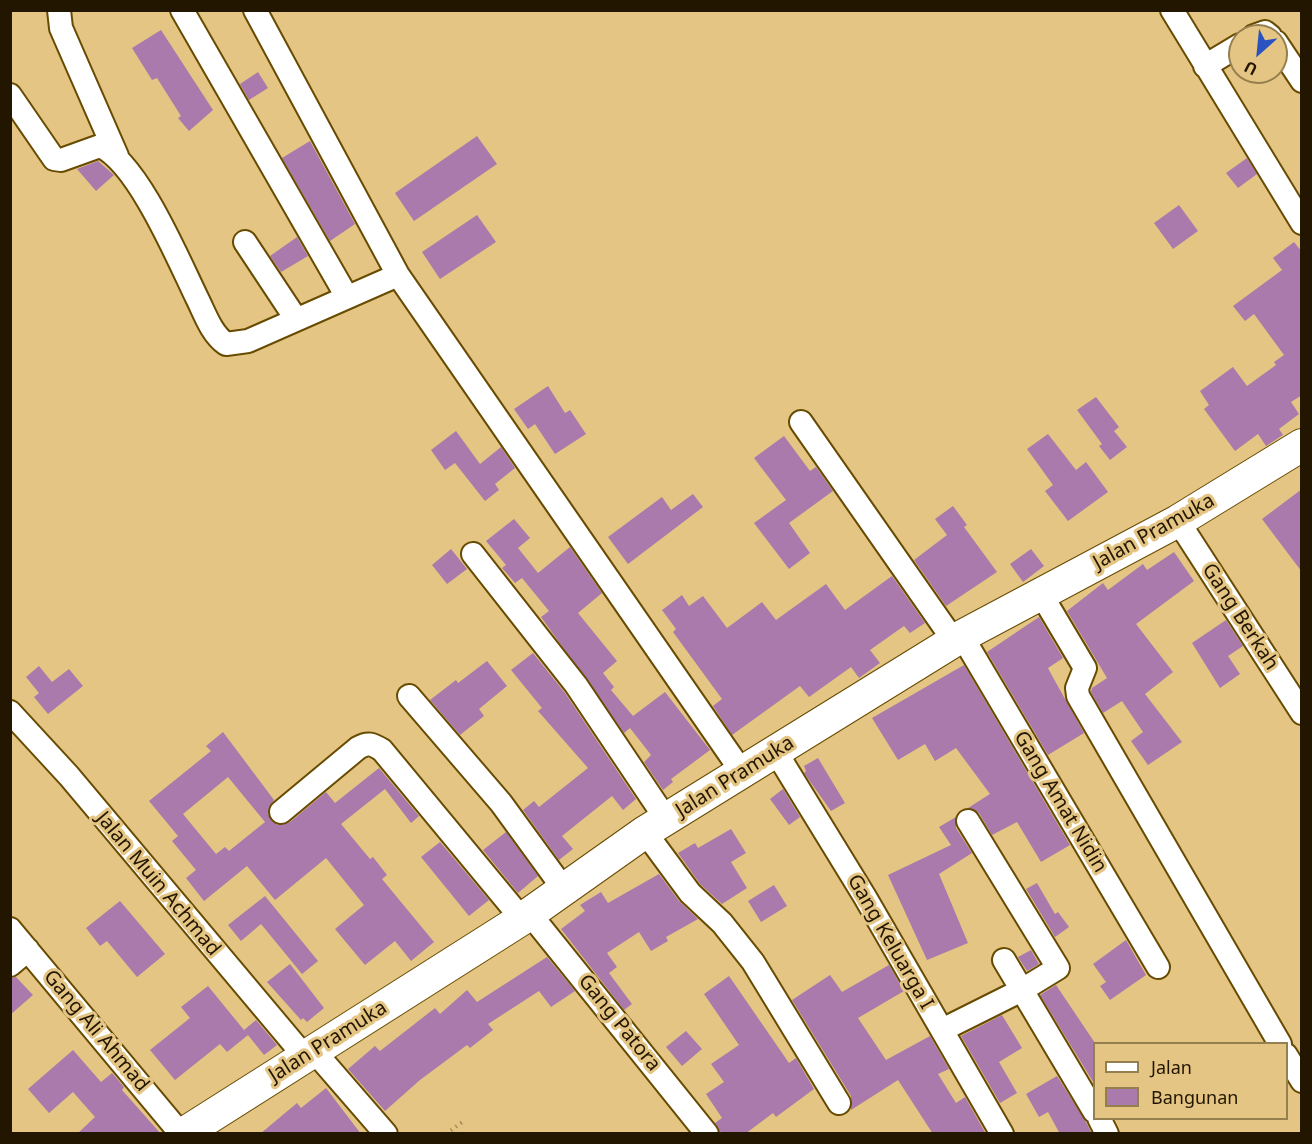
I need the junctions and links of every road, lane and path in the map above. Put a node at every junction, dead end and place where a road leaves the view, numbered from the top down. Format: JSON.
{"nodes":[{"id":1,"x":59,"y":10,"type":"edge"},
{"id":2,"x":183,"y":10,"type":"edge"},
{"id":3,"x":255,"y":10,"type":"edge"},
{"id":4,"x":1172,"y":10,"type":"edge"},
{"id":5,"x":1228,"y":52,"type":"edge"},
{"id":6,"x":1288,"y":60,"type":"edge"},
{"id":7,"x":1205,"y":66,"type":"junction"},
{"id":8,"x":1302,"y":81,"type":"edge"},
{"id":9,"x":10,"y":95,"type":"edge"},
{"id":10,"x":117,"y":156,"type":"junction"},
{"id":11,"x":1302,"y":223,"type":"edge"},
{"id":12,"x":245,"y":242,"type":"dead end"},
{"id":13,"x":398,"y":275,"type":"junction"},
{"id":14,"x":347,"y":297,"type":"junction"},
{"id":15,"x":296,"y":319,"type":"junction"},
{"id":16,"x":801,"y":422,"type":"dead end"},
{"id":17,"x":1302,"y":445,"type":"edge"},
{"id":18,"x":1178,"y":521,"type":"junction"},
{"id":19,"x":473,"y":554,"type":"dead end"},
{"id":20,"x":1041,"y":594,"type":"junction"},
{"id":21,"x":958,"y":639,"type":"junction"},
{"id":22,"x":410,"y":696,"type":"dead end"},
{"id":23,"x":10,"y":711,"type":"edge"},
{"id":24,"x":1302,"y":712,"type":"edge"},
{"id":25,"x":776,"y":752,"type":"junction"},
{"id":26,"x":742,"y":772,"type":"junction"},
{"id":27,"x":281,"y":812,"type":"dead end"},
{"id":28,"x":968,"y":821,"type":"dead end"},
{"id":29,"x":655,"y":826,"type":"junction"},
{"id":30,"x":563,"y":888,"type":"junction"},
{"id":31,"x":526,"y":916,"type":"junction"},
{"id":32,"x":10,"y":929,"type":"edge"},
{"id":33,"x":28,"y":950,"type":"junction"},
{"id":34,"x":1004,"y":960,"type":"dead end"},
{"id":35,"x":10,"y":965,"type":"edge"},
{"id":36,"x":1158,"y":967,"type":"dead end"},
{"id":37,"x":1022,"y":990,"type":"junction"},
{"id":38,"x":942,"y":1030,"type":"junction"},
{"id":39,"x":1279,"y":1042,"type":"edge"},
{"id":40,"x":310,"y":1054,"type":"junction"},
{"id":41,"x":1288,"y":1057,"type":"edge"},
{"id":42,"x":1302,"y":1081,"type":"edge"},
{"id":43,"x":839,"y":1103,"type":"dead end"},
{"id":44,"x":1093,"y":1108,"type":"edge"},
{"id":45,"x":465,"y":1120,"type":"dead end"},
{"id":46,"x":1100,"y":1120,"type":"edge"},
{"id":47,"x":182,"y":1134,"type":"edge"},
{"id":48,"x":386,"y":1134,"type":"edge"},
{"id":49,"x":446,"y":1134,"type":"edge"},
{"id":50,"x":707,"y":1134,"type":"edge"},
{"id":51,"x":1002,"y":1134,"type":"edge"},
{"id":52,"x":1107,"y":1134,"type":"edge"}],
"edges":[{"from":1,"to":10,"type":"street"},
{"from":2,"to":14,"type":"street"},
{"from":3,"to":13,"type":"street"},
{"from":4,"to":7,"type":"street"},
{"from":5,"to":7,"type":"street"},
{"from":6,"to":8,"type":"street"},
{"from":7,"to":11,"type":"street"},
{"from":9,"to":10,"type":"street"},
{"from":10,"to":15,"type":"street"},
{"from":12,"to":15,"type":"street"},
{"from":13,"to":14,"type":"street"},
{"from":13,"to":26,"type":"street"},
{"from":14,"to":15,"type":"street"},
{"from":16,"to":21,"type":"street","name":"Gang Amat Nidin"},
{"from":17,"to":18,"type":"street","name":"Jalan Pramuka"},
{"from":18,"to":20,"type":"street","name":"Jalan Pramuka"},
{"from":18,"to":24,"type":"street","name":"Gang Berkah"},
{"from":19,"to":29,"type":"street"},
{"from":20,"to":21,"type":"street","name":"Jalan Pramuka"},
{"from":20,"to":39,"type":"street"},
{"from":21,"to":25,"type":"street","name":"Jalan Pramuka"},
{"from":21,"to":36,"type":"street","name":"Gang Amat Nidin"},
{"from":22,"to":30,"type":"street"},
{"from":23,"to":40,"type":"street","name":"Jalan Muin Achmad"},
{"from":25,"to":26,"type":"street","name":"Jalan Pramuka"},
{"from":25,"to":38,"type":"street","name":"Gang Keluarga I"},
{"from":26,"to":29,"type":"street","name":"Jalan Pramuka"},
{"from":27,"to":31,"type":"street","name":"Gang Patora"},
{"from":28,"to":37,"type":"street"},
{"from":29,"to":30,"type":"street","name":"Jalan Pramuka"},
{"from":29,"to":43,"type":"street"},
{"from":30,"to":31,"type":"street","name":"Jalan Pramuka"},
{"from":31,"to":40,"type":"street","name":"Jalan Pramuka"},
{"from":31,"to":50,"type":"street","name":"Gang Patora"},
{"from":32,"to":33,"type":"street","name":"Gang Ali Ahmad"},
{"from":33,"to":35,"type":"street"},
{"from":33,"to":47,"type":"street","name":"Gang Ali Ahmad"},
{"from":34,"to":37,"type":"street"},
{"from":37,"to":38,"type":"street"},
{"from":37,"to":44,"type":"street"},
{"from":38,"to":51,"type":"street","name":"Gang Keluarga I"},
{"from":40,"to":47,"type":"street","name":"Jalan Pramuka"},
{"from":40,"to":48,"type":"street"},
{"from":41,"to":42,"type":"street"},
{"from":45,"to":49,"type":"path"},
{"from":46,"to":52,"type":"street"}]}
